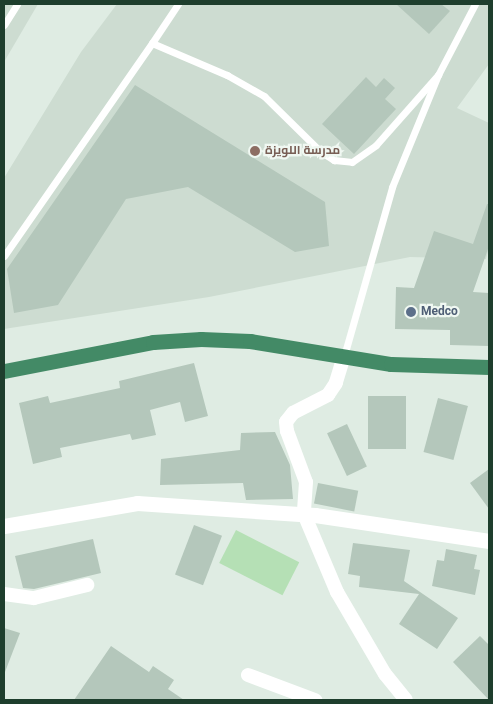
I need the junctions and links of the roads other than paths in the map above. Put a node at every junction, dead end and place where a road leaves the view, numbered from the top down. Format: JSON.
{"nodes":[{"id":1,"x":17,"y":4,"type":"edge"},
{"id":2,"x":178,"y":4,"type":"edge"},
{"id":3,"x":475,"y":4,"type":"edge"},
{"id":4,"x":4,"y":25,"type":"edge"},
{"id":5,"x":152,"y":43,"type":"junction"},
{"id":6,"x":438,"y":75,"type":"junction"},
{"id":7,"x":4,"y":256,"type":"edge"},
{"id":8,"x":344,"y":356,"type":"junction"},
{"id":9,"x":489,"y":367,"type":"edge"},
{"id":10,"x":4,"y":371,"type":"edge"},
{"id":11,"x":304,"y":514,"type":"junction"},
{"id":12,"x":4,"y":526,"type":"edge"},
{"id":13,"x":489,"y":541,"type":"edge"},
{"id":14,"x":87,"y":585,"type":"dead end"},
{"id":15,"x":8,"y":593,"type":"edge"},
{"id":16,"x":248,"y":674,"type":"dead end"},
{"id":17,"x":315,"y":700,"type":"edge"},
{"id":18,"x":406,"y":700,"type":"edge"}],
"edges":[{"from":1,"to":4,"type":"lane"},
{"from":2,"to":5,"type":"lane"},
{"from":3,"to":6,"type":"lane"},
{"from":5,"to":6,"type":"lane"},
{"from":5,"to":7,"type":"lane"},
{"from":6,"to":8,"type":"lane"},
{"from":8,"to":9,"type":"highway"},
{"from":8,"to":10,"type":"highway"},
{"from":8,"to":11,"type":"street"},
{"from":11,"to":12,"type":"street"},
{"from":11,"to":13,"type":"street"},
{"from":11,"to":18,"type":"street"},
{"from":14,"to":15,"type":"street"},
{"from":16,"to":17,"type":"street"}]}
